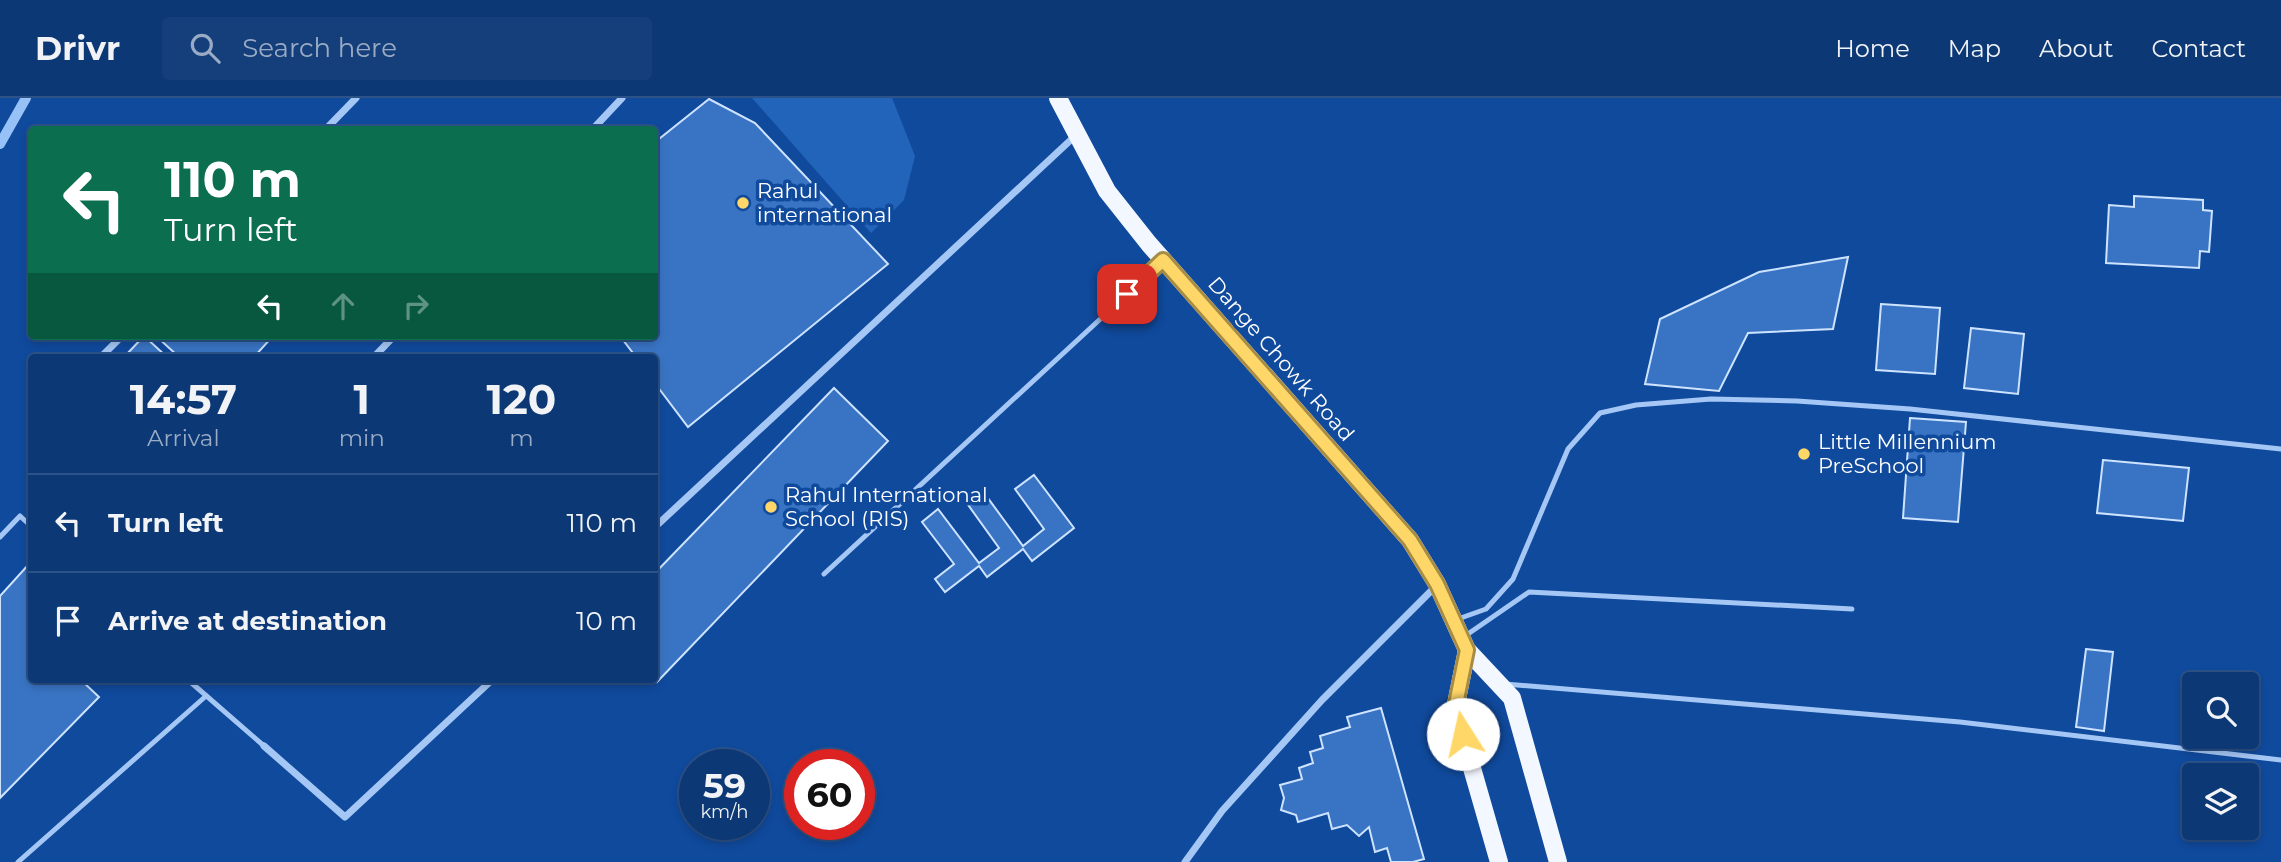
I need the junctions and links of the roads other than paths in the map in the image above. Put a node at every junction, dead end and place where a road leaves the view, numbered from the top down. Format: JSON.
{"nodes":[{"id":1,"x":356,"y":98,"type":"edge"},
{"id":2,"x":622,"y":98,"type":"edge"},
{"id":3,"x":1058,"y":98,"type":"edge"},
{"id":4,"x":329,"y":126,"type":"edge"},
{"id":5,"x":596,"y":126,"type":"edge"},
{"id":6,"x":1075,"y":135,"type":"junction"},
{"id":7,"x":1163,"y":260,"type":"junction"},
{"id":8,"x":118,"y":340,"type":"edge"},
{"id":9,"x":390,"y":340,"type":"edge"},
{"id":10,"x":104,"y":354,"type":"edge"},
{"id":11,"x":377,"y":354,"type":"edge"},
{"id":12,"x":2281,"y":449,"type":"edge"},
{"id":13,"x":28,"y":523,"type":"edge"},
{"id":14,"x":658,"y":524,"type":"edge"},
{"id":15,"x":0,"y":537,"type":"edge"},
{"id":16,"x":824,"y":575,"type":"dead end"},
{"id":17,"x":1437,"y":584,"type":"junction"},
{"id":18,"x":1852,"y":609,"type":"dead end"},
{"id":19,"x":1455,"y":620,"type":"junction"},
{"id":20,"x":1464,"y":644,"type":"junction"},
{"id":21,"x":191,"y":683,"type":"edge"},
{"id":22,"x":489,"y":683,"type":"edge"},
{"id":23,"x":1499,"y":684,"type":"junction"},
{"id":24,"x":206,"y":696,"type":"junction"},
{"id":25,"x":264,"y":746,"type":"joint"},
{"id":26,"x":2281,"y":760,"type":"edge"},
{"id":27,"x":18,"y":862,"type":"edge"},
{"id":28,"x":1185,"y":862,"type":"edge"},
{"id":29,"x":1499,"y":862,"type":"edge"},
{"id":30,"x":1558,"y":862,"type":"edge"}],
"edges":[{"from":1,"to":4,"type":"street"},
{"from":2,"to":5,"type":"street"},
{"from":3,"to":6,"type":"main road","name":"Dange Chowk Road"},
{"from":6,"to":7,"type":"main road","name":"Dange Chowk Road"},
{"from":6,"to":14,"type":"street"},
{"from":7,"to":16,"type":"lane"},
{"from":7,"to":17,"type":"main road","name":"Dange Chowk Road"},
{"from":8,"to":10,"type":"street"},
{"from":9,"to":11,"type":"street"},
{"from":12,"to":19,"type":"lane"},
{"from":13,"to":15,"type":"lane"},
{"from":17,"to":19,"type":"main road","name":"Dange Chowk Road"},
{"from":17,"to":28,"type":"street"},
{"from":18,"to":20,"type":"lane"},
{"from":19,"to":20,"type":"main road","name":"Dange Chowk Road"},
{"from":20,"to":23,"type":"main road","name":"Dange Chowk Road"},
{"from":20,"to":29,"type":"main road"},
{"from":21,"to":24,"type":"lane"},
{"from":22,"to":25,"type":"street"},
{"from":23,"to":26,"type":"lane"},
{"from":23,"to":30,"type":"main road","name":"Dange Chowk Road"},
{"from":24,"to":25,"type":"lane"},
{"from":24,"to":27,"type":"lane"}]}
